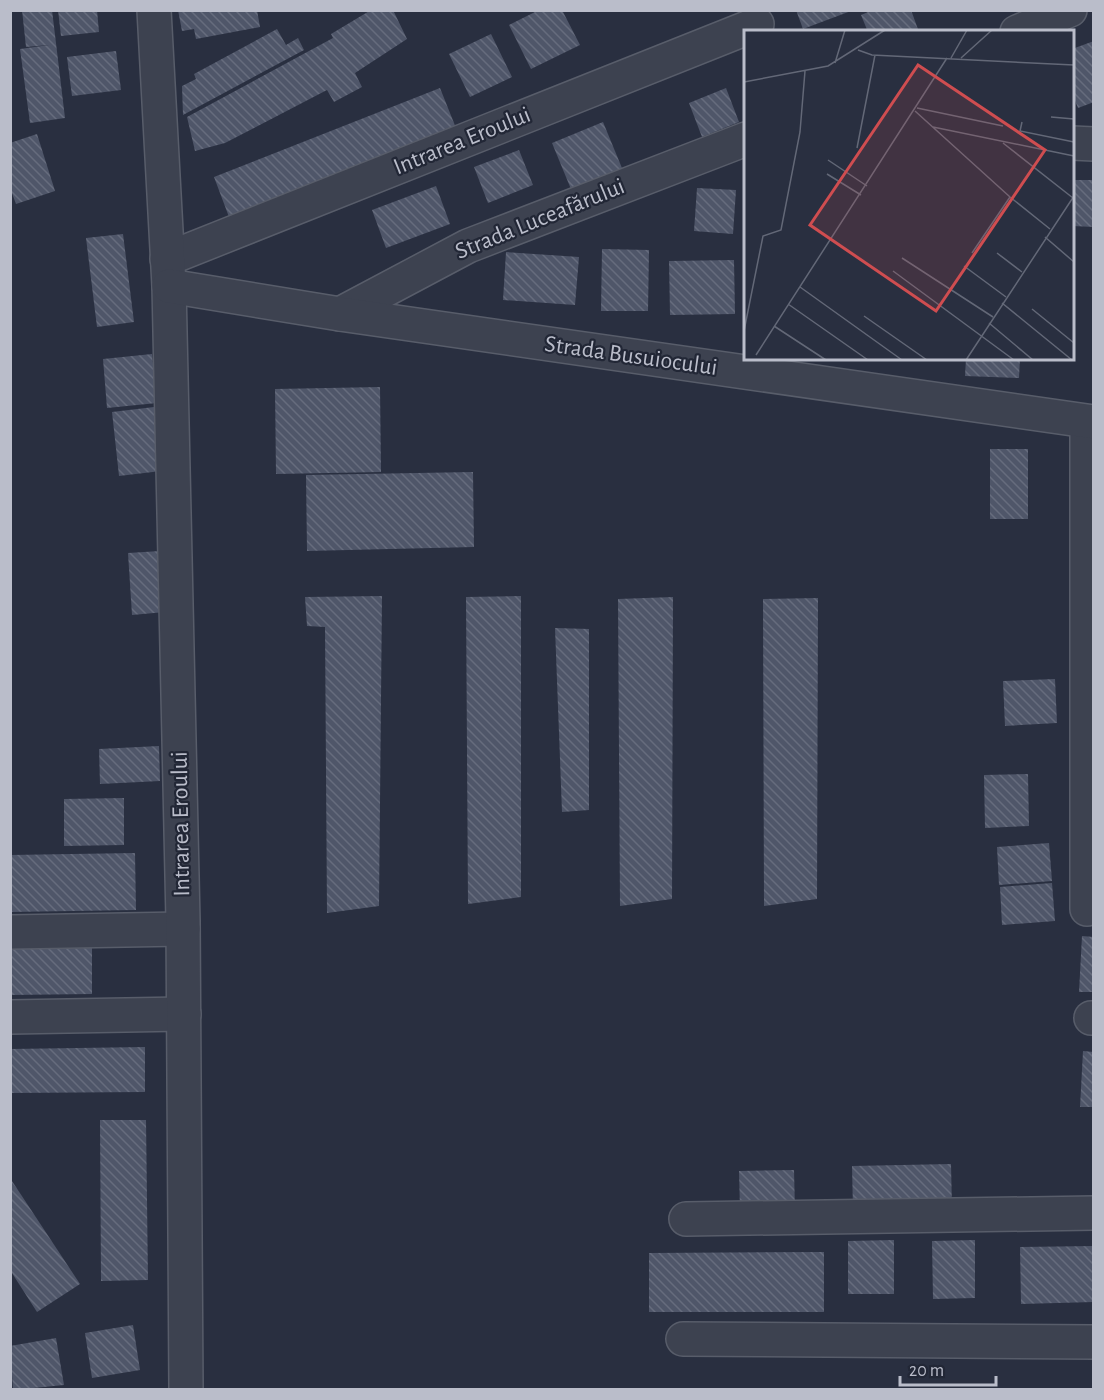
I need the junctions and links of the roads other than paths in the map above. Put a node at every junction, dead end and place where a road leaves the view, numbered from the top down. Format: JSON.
{"nodes":[{"id":1,"x":154,"y":10,"type":"edge"},
{"id":2,"x":1070,"y":10,"type":"edge"},
{"id":3,"x":757,"y":24,"type":"dead end"},
{"id":4,"x":1022,"y":30,"type":"edge"},
{"id":5,"x":744,"y":140,"type":"edge"},
{"id":6,"x":1074,"y":143,"type":"edge"},
{"id":7,"x":1094,"y":144,"type":"edge"},
{"id":8,"x":168,"y":273,"type":"junction"},
{"id":9,"x":340,"y":314,"type":"junction"},
{"id":10,"x":1090,"y":422,"type":"edge"},
{"id":11,"x":1087,"y":909,"type":"dead end"},
{"id":12,"x":183,"y":929,"type":"junction"},
{"id":13,"x":10,"y":932,"type":"edge"},
{"id":14,"x":184,"y":1014,"type":"junction"},
{"id":15,"x":10,"y":1017,"type":"edge"},
{"id":16,"x":1094,"y":1214,"type":"edge"},
{"id":17,"x":686,"y":1219,"type":"dead end"},
{"id":18,"x":683,"y":1339,"type":"dead end"},
{"id":19,"x":1094,"y":1342,"type":"edge"},
{"id":20,"x":186,"y":1389,"type":"edge"}],
"edges":[{"from":1,"to":8,"type":"street","name":"Intrarea Eroului"},
{"from":2,"to":4,"type":"street"},
{"from":3,"to":8,"type":"street","name":"Intrarea Eroului"},
{"from":5,"to":9,"type":"street","name":"Strada Luceafărului"},
{"from":6,"to":7,"type":"street"},
{"from":8,"to":9,"type":"street","name":"Strada Busuiocului"},
{"from":8,"to":12,"type":"street","name":"Intrarea Eroului"},
{"from":9,"to":10,"type":"street","name":"Strada Busuiocului"},
{"from":10,"to":11,"type":"street"},
{"from":12,"to":13,"type":"street"},
{"from":12,"to":14,"type":"street","name":"Intrarea Eroului"},
{"from":14,"to":15,"type":"street"},
{"from":14,"to":20,"type":"street","name":"Intrarea Eroului"},
{"from":16,"to":17,"type":"street"},
{"from":18,"to":19,"type":"street"}]}
